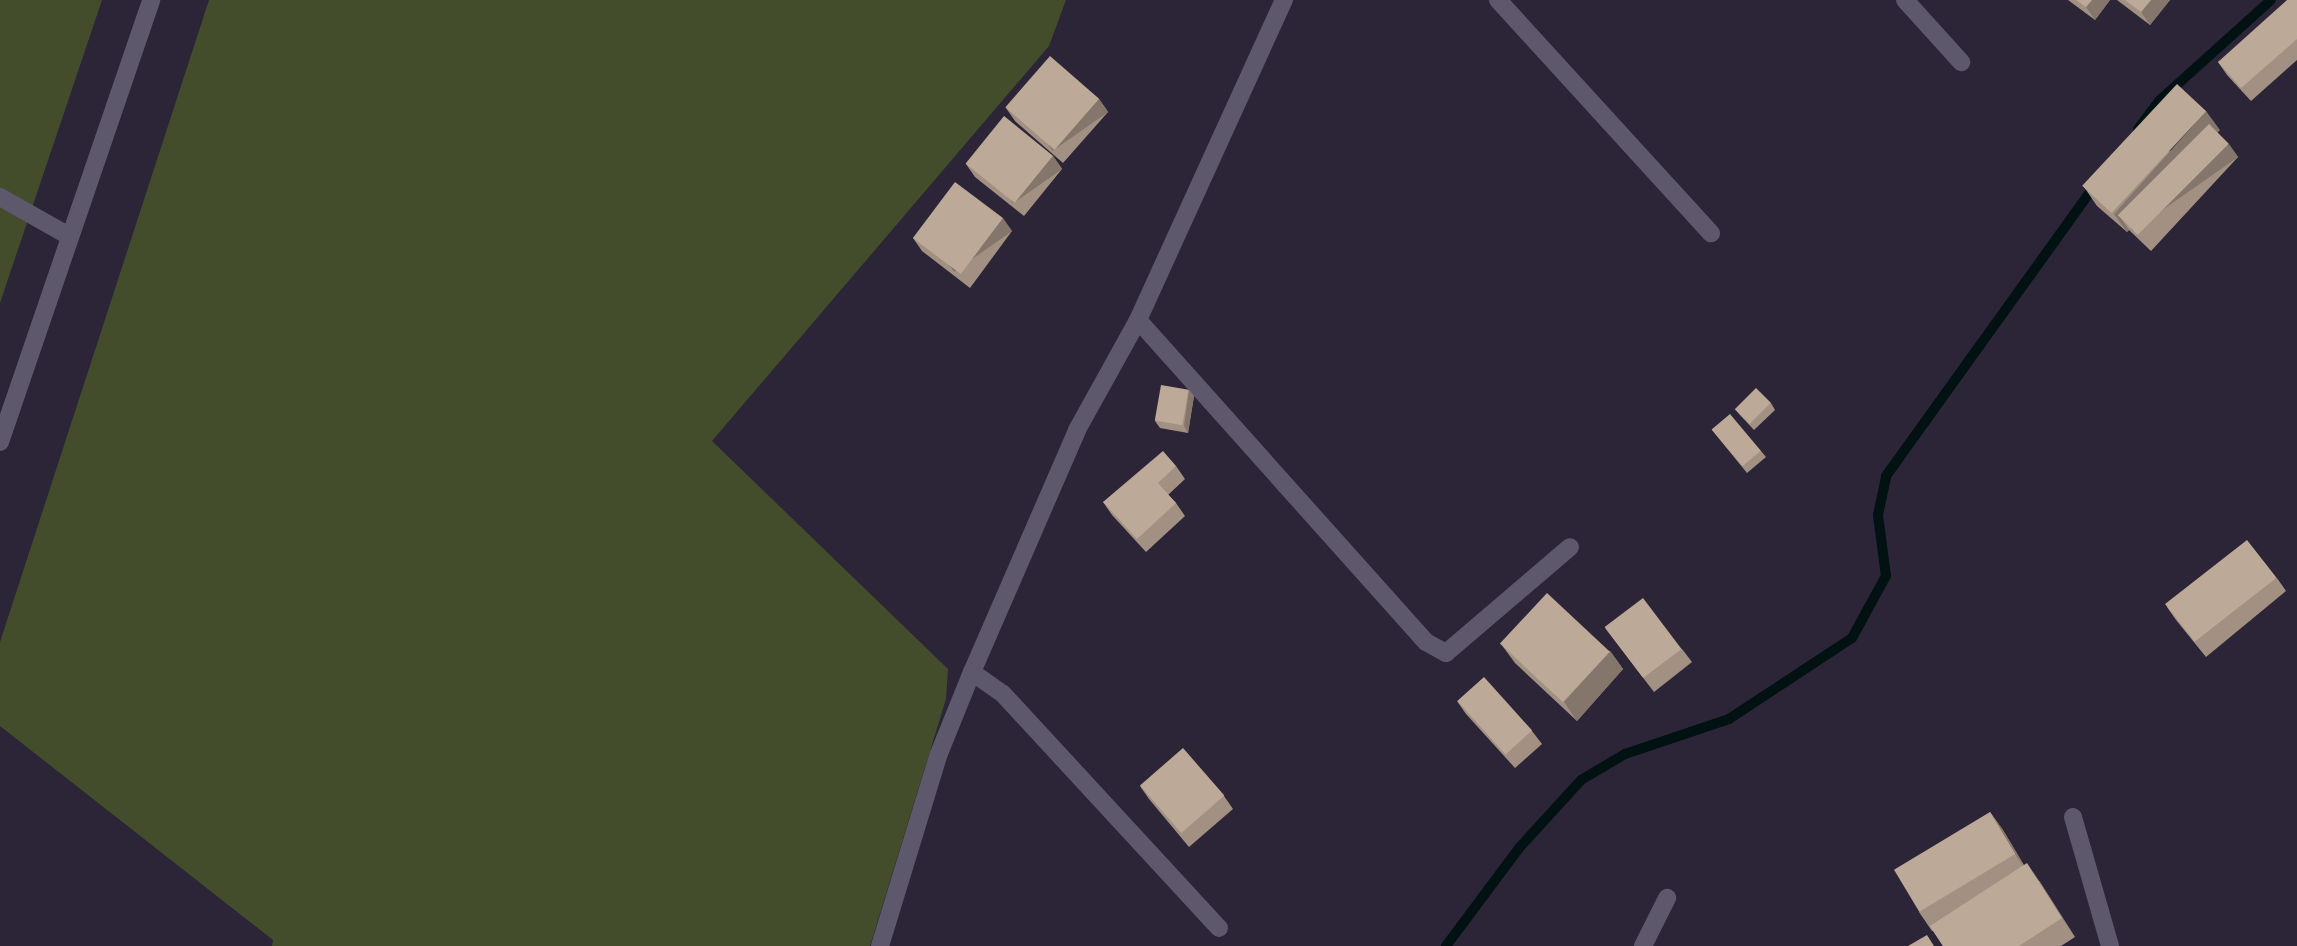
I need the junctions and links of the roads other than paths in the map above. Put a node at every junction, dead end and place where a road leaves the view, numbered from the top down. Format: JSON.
{"nodes":[{"id":1,"x":151,"y":0,"type":"edge"},
{"id":2,"x":1284,"y":0,"type":"edge"},
{"id":3,"x":1498,"y":0,"type":"edge"},
{"id":4,"x":1905,"y":0,"type":"edge"},
{"id":5,"x":1961,"y":62,"type":"dead end"},
{"id":6,"x":0,"y":196,"type":"edge"},
{"id":7,"x":1711,"y":233,"type":"dead end"},
{"id":8,"x":69,"y":237,"type":"junction"},
{"id":9,"x":1138,"y":320,"type":"junction"},
{"id":10,"x":0,"y":442,"type":"edge"},
{"id":11,"x":1570,"y":547,"type":"dead end"},
{"id":12,"x":972,"y":672,"type":"junction"},
{"id":13,"x":2073,"y":817,"type":"dead end"},
{"id":14,"x":1667,"y":898,"type":"dead end"},
{"id":15,"x":1219,"y":928,"type":"dead end"},
{"id":16,"x":880,"y":946,"type":"edge"},
{"id":17,"x":1643,"y":946,"type":"edge"},
{"id":18,"x":2110,"y":946,"type":"edge"}],
"edges":[{"from":1,"to":8,"type":"street"},
{"from":2,"to":9,"type":"street"},
{"from":3,"to":7,"type":"street"},
{"from":4,"to":5,"type":"street"},
{"from":6,"to":8,"type":"street"},
{"from":8,"to":10,"type":"street"},
{"from":9,"to":11,"type":"street"},
{"from":9,"to":12,"type":"street"},
{"from":12,"to":15,"type":"street"},
{"from":12,"to":16,"type":"street"},
{"from":13,"to":18,"type":"street"},
{"from":14,"to":17,"type":"street"}]}
